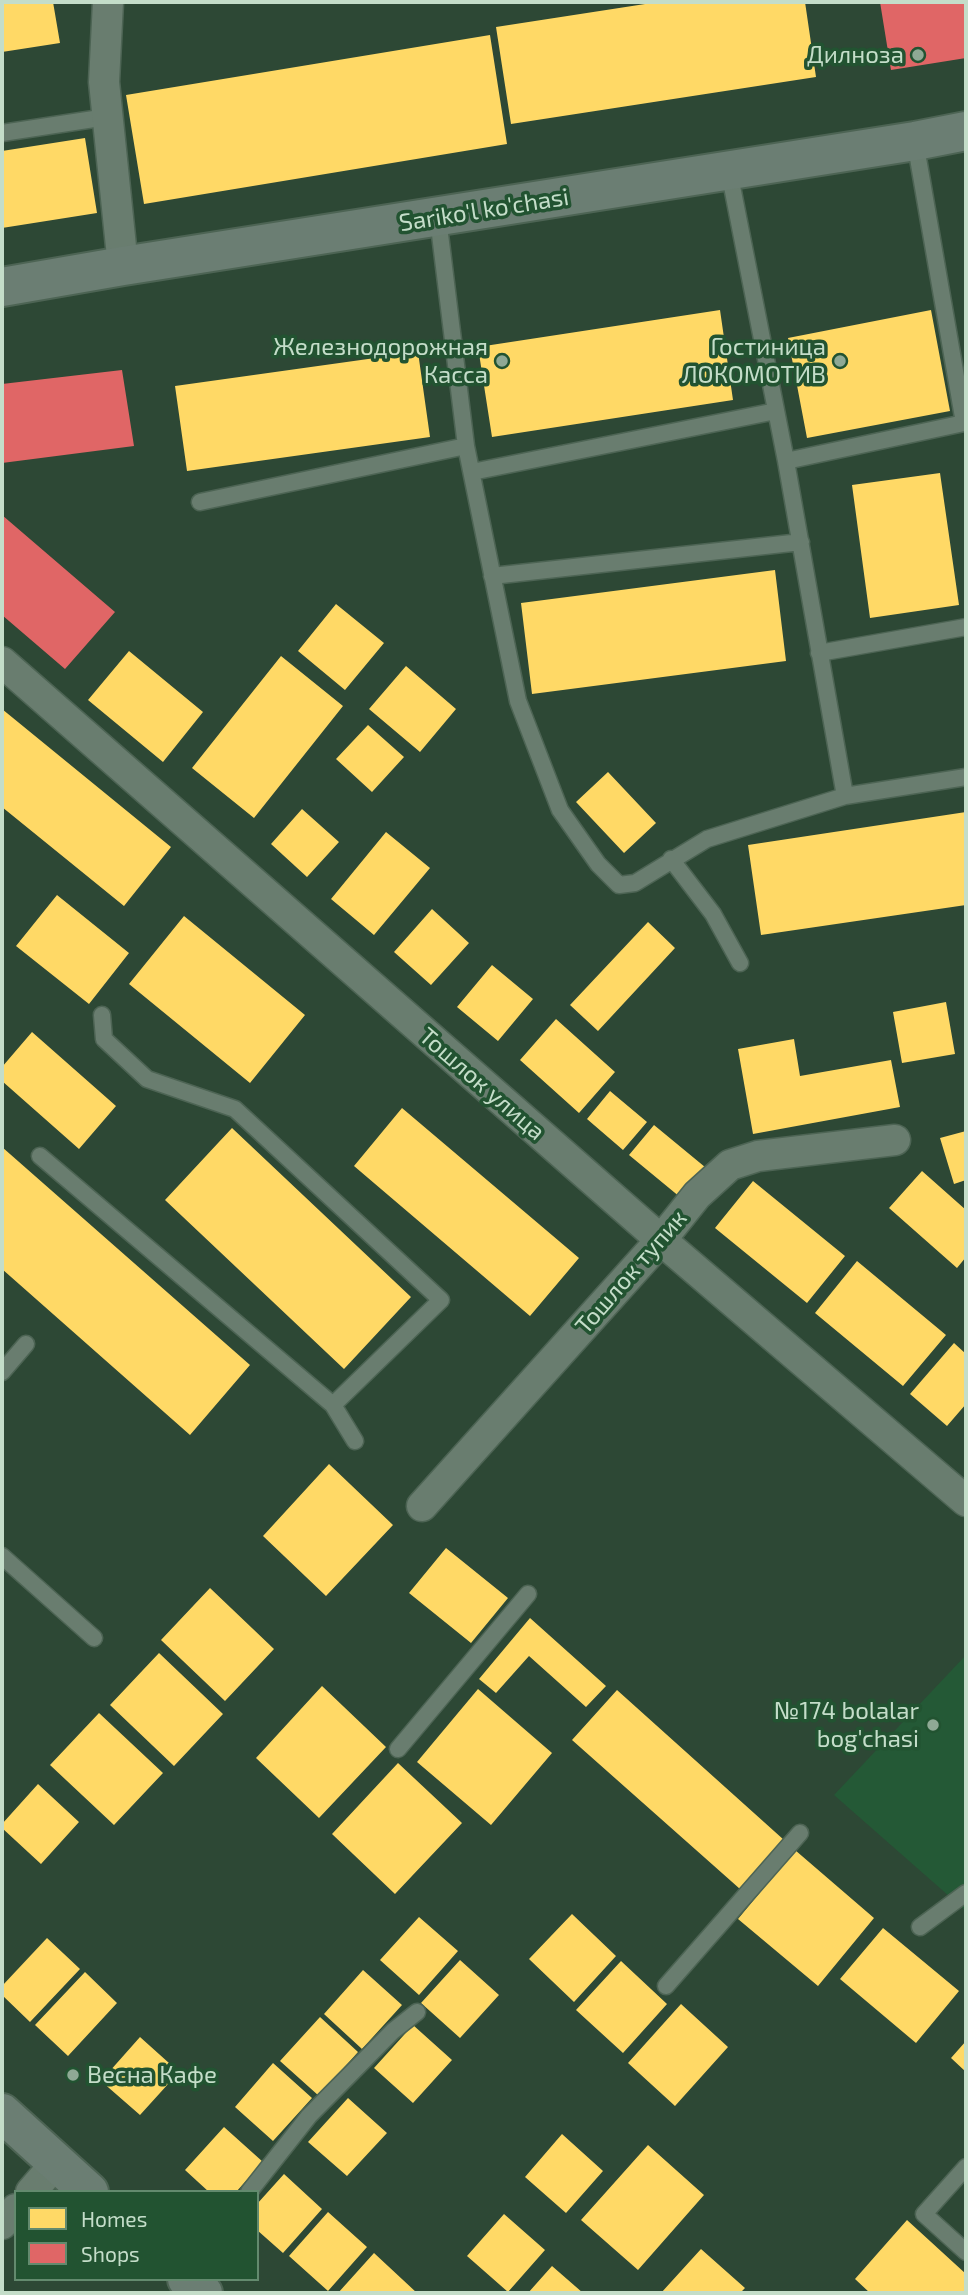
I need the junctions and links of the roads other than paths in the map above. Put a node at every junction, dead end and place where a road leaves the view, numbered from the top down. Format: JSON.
{"nodes":[{"id":1,"x":108,"y":2,"type":"edge"},
{"id":2,"x":107,"y":117,"type":"junction"},
{"id":3,"x":966,"y":131,"type":"edge"},
{"id":4,"x":2,"y":133,"type":"edge"},
{"id":5,"x":915,"y":141,"type":"junction"},
{"id":6,"x":729,"y":171,"type":"junction"},
{"id":7,"x":438,"y":218,"type":"junction"},
{"id":8,"x":123,"y":266,"type":"junction"},
{"id":9,"x":2,"y":287,"type":"edge"},
{"id":10,"x":776,"y":411,"type":"junction"},
{"id":11,"x":965,"y":430,"type":"edge"},
{"id":12,"x":466,"y":446,"type":"junction"},
{"id":13,"x":786,"y":461,"type":"junction"},
{"id":14,"x":472,"y":472,"type":"junction"},
{"id":15,"x":200,"y":502,"type":"dead end"},
{"id":16,"x":801,"y":542,"type":"junction"},
{"id":17,"x":492,"y":576,"type":"junction"},
{"id":18,"x":966,"y":627,"type":"edge"},
{"id":19,"x":819,"y":653,"type":"junction"},
{"id":20,"x":2,"y":662,"type":"edge"},
{"id":21,"x":966,"y":777,"type":"edge"},
{"id":22,"x":845,"y":796,"type":"junction"},
{"id":23,"x":671,"y":859,"type":"junction"},
{"id":24,"x":740,"y":963,"type":"dead end"},
{"id":25,"x":102,"y":1015,"type":"dead end"},
{"id":26,"x":895,"y":1140,"type":"dead end"},
{"id":27,"x":40,"y":1156,"type":"dead end"},
{"id":28,"x":661,"y":1240,"type":"junction"},
{"id":29,"x":26,"y":1344,"type":"dead end"},
{"id":30,"x":2,"y":1371,"type":"edge"},
{"id":31,"x":333,"y":1405,"type":"junction"},
{"id":32,"x":355,"y":1441,"type":"dead end"},
{"id":33,"x":966,"y":1501,"type":"edge"},
{"id":34,"x":422,"y":1506,"type":"dead end"},
{"id":35,"x":2,"y":1556,"type":"edge"},
{"id":36,"x":527,"y":1594,"type":"dead end"},
{"id":37,"x":94,"y":1638,"type":"dead end"},
{"id":38,"x":398,"y":1749,"type":"dead end"},
{"id":39,"x":800,"y":1833,"type":"dead end"},
{"id":40,"x":966,"y":1893,"type":"edge"},
{"id":41,"x":920,"y":1927,"type":"dead end"},
{"id":42,"x":666,"y":1986,"type":"dead end"},
{"id":43,"x":417,"y":2012,"type":"dead end"},
{"id":44,"x":2,"y":2113,"type":"edge"},
{"id":45,"x":56,"y":2163,"type":"junction"},
{"id":46,"x":966,"y":2167,"type":"edge"},
{"id":47,"x":33,"y":2190,"type":"edge"},
{"id":48,"x":87,"y":2190,"type":"edge"},
{"id":49,"x":251,"y":2190,"type":"edge"},
{"id":50,"x":14,"y":2210,"type":"edge"},
{"id":51,"x":2,"y":2224,"type":"edge"},
{"id":52,"x":966,"y":2252,"type":"edge"},
{"id":53,"x":189,"y":2281,"type":"edge"},
{"id":54,"x":203,"y":2293,"type":"edge"}],
"edges":[{"from":1,"to":2,"type":"street"},
{"from":2,"to":4,"type":"lane"},
{"from":2,"to":8,"type":"street"},
{"from":3,"to":5,"type":"main road","name":"Sariko'l ko'chasi"},
{"from":5,"to":6,"type":"main road","name":"Sariko'l ko'chasi"},
{"from":5,"to":11,"type":"lane"},
{"from":6,"to":7,"type":"main road","name":"Sariko'l ko'chasi"},
{"from":6,"to":10,"type":"lane"},
{"from":7,"to":8,"type":"main road","name":"Sariko'l ko'chasi"},
{"from":7,"to":12,"type":"lane"},
{"from":8,"to":9,"type":"main road","name":"Sariko'l ko'chasi"},
{"from":10,"to":13,"type":"lane"},
{"from":10,"to":14,"type":"lane"},
{"from":11,"to":13,"type":"lane"},
{"from":12,"to":14,"type":"lane"},
{"from":12,"to":15,"type":"lane"},
{"from":13,"to":16,"type":"lane"},
{"from":14,"to":17,"type":"lane"},
{"from":16,"to":17,"type":"lane"},
{"from":16,"to":19,"type":"lane"},
{"from":17,"to":23,"type":"lane"},
{"from":18,"to":19,"type":"lane"},
{"from":19,"to":22,"type":"lane"},
{"from":20,"to":28,"type":"street","name":"Тошлок улица"},
{"from":21,"to":22,"type":"lane"},
{"from":22,"to":23,"type":"lane"},
{"from":23,"to":24,"type":"lane"},
{"from":25,"to":31,"type":"lane"},
{"from":26,"to":28,"type":"street","name":"Тошлок тупик"},
{"from":27,"to":31,"type":"lane"},
{"from":28,"to":33,"type":"street","name":"Тошлок улица"},
{"from":28,"to":34,"type":"street","name":"Тошлок тупик"},
{"from":29,"to":30,"type":"lane"},
{"from":31,"to":32,"type":"lane"},
{"from":35,"to":37,"type":"lane"},
{"from":36,"to":38,"type":"lane"},
{"from":39,"to":42,"type":"lane"},
{"from":40,"to":41,"type":"lane"},
{"from":43,"to":49,"type":"lane"},
{"from":44,"to":45,"type":"main road"},
{"from":45,"to":47,"type":"street"},
{"from":45,"to":48,"type":"main road"},
{"from":46,"to":52,"type":"lane"},
{"from":50,"to":51,"type":"street"},
{"from":53,"to":54,"type":"main road"}]}
